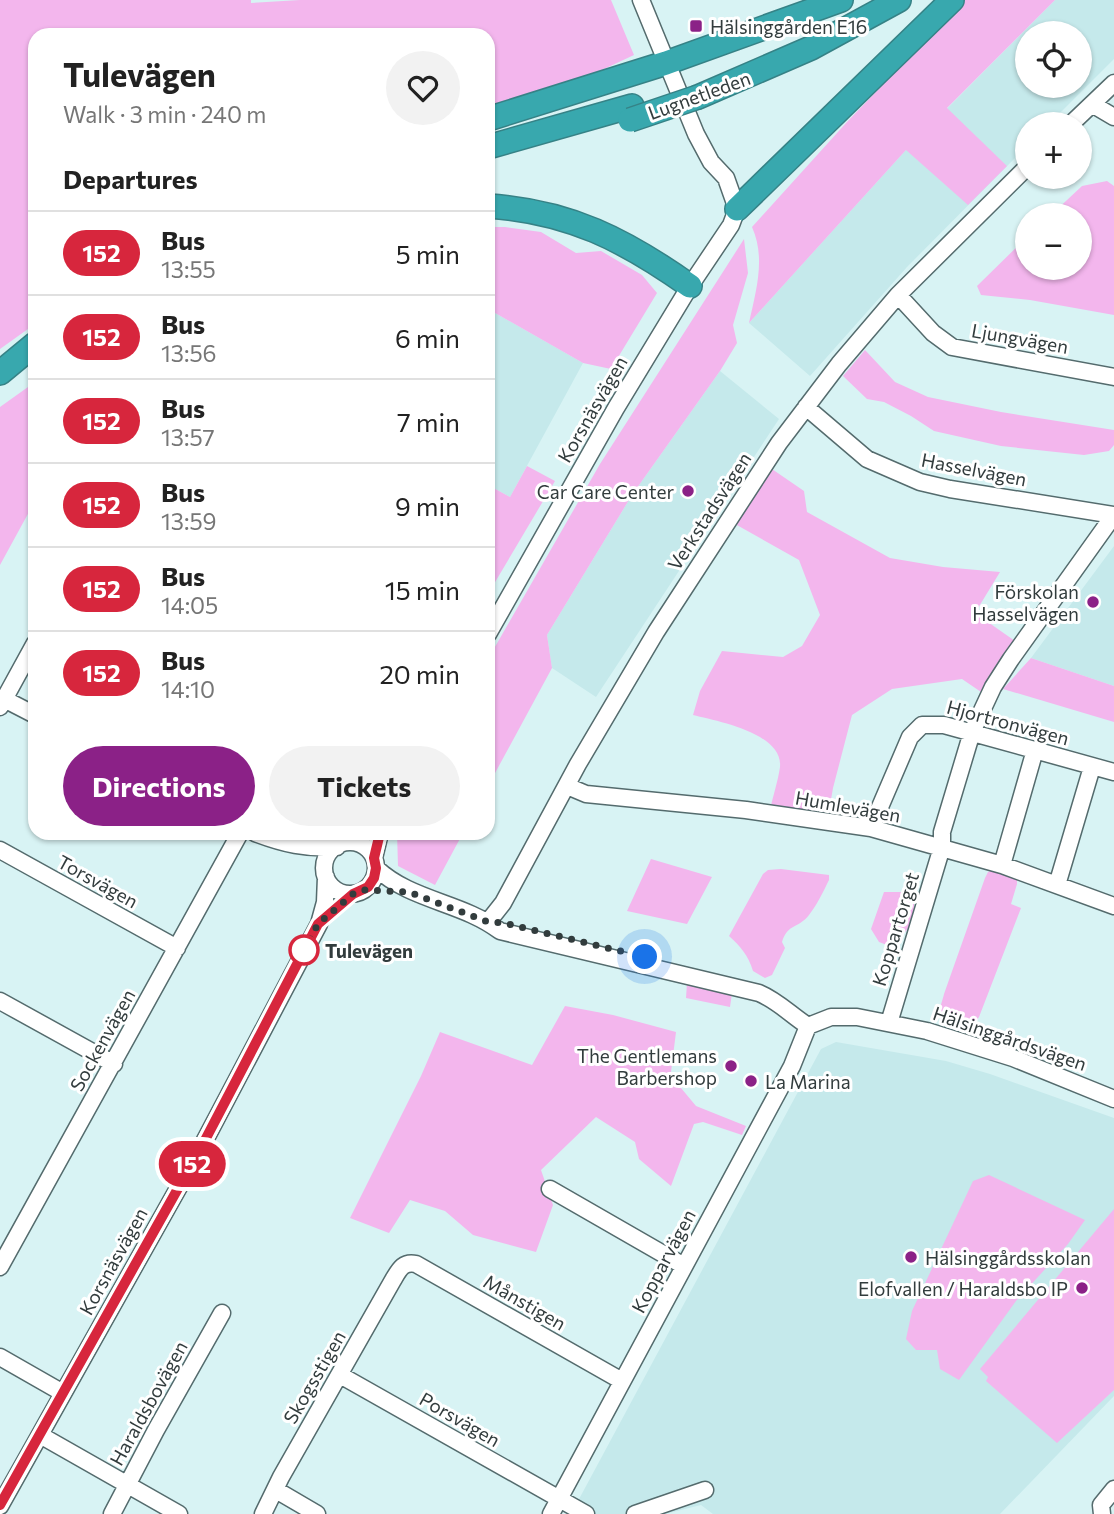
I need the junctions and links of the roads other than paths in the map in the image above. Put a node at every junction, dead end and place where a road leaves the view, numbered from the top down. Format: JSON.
{"nodes":[{"id":1,"x":641,"y":0,"type":"edge"},
{"id":2,"x":841,"y":0,"type":"edge"},
{"id":3,"x":876,"y":0,"type":"edge"},
{"id":4,"x":899,"y":0,"type":"edge"},
{"id":5,"x":952,"y":0,"type":"edge"},
{"id":6,"x":666,"y":63,"type":"junction"},
{"id":7,"x":1114,"y":83,"type":"edge"},
{"id":8,"x":699,"y":90,"type":"junction"},
{"id":9,"x":1092,"y":104,"type":"junction"},
{"id":10,"x":1084,"y":112,"type":"edge"},
{"id":11,"x":631,"y":113,"type":"junction"},
{"id":12,"x":495,"y":117,"type":"edge"},
{"id":13,"x":1114,"y":117,"type":"edge"},
{"id":14,"x":495,"y":145,"type":"edge"},
{"id":15,"x":495,"y":159,"type":"edge"},
{"id":16,"x":1015,"y":179,"type":"edge"},
{"id":17,"x":495,"y":207,"type":"edge"},
{"id":18,"x":737,"y":209,"type":"junction"},
{"id":19,"x":690,"y":286,"type":"junction"},
{"id":20,"x":898,"y":295,"type":"junction"},
{"id":21,"x":28,"y":350,"type":"edge"},
{"id":22,"x":28,"y":366,"type":"edge"},
{"id":23,"x":0,"y":373,"type":"edge"},
{"id":24,"x":1114,"y":377,"type":"edge"},
{"id":25,"x":0,"y":388,"type":"edge"},
{"id":26,"x":806,"y":407,"type":"junction"},
{"id":27,"x":1114,"y":515,"type":"edge"},
{"id":28,"x":495,"y":622,"type":"edge"},
{"id":29,"x":28,"y":656,"type":"edge"},
{"id":30,"x":2,"y":703,"type":"edge"},
{"id":31,"x":28,"y":712,"type":"edge"},
{"id":32,"x":972,"y":732,"type":"junction"},
{"id":33,"x":1035,"y":750,"type":"junction"},
{"id":34,"x":1092,"y":767,"type":"junction"},
{"id":35,"x":1114,"y":772,"type":"edge"},
{"id":36,"x":567,"y":786,"type":"junction"},
{"id":37,"x":871,"y":828,"type":"junction"},
{"id":38,"x":236,"y":840,"type":"edge"},
{"id":39,"x":274,"y":840,"type":"edge"},
{"id":40,"x":379,"y":840,"type":"edge"},
{"id":41,"x":351,"y":841,"type":"edge"},
{"id":42,"x":286,"y":845,"type":"junction"},
{"id":43,"x":942,"y":847,"type":"junction"},
{"id":44,"x":0,"y":850,"type":"edge"},
{"id":45,"x":375,"y":863,"type":"junction"},
{"id":46,"x":1002,"y":865,"type":"junction"},
{"id":47,"x":326,"y":874,"type":"junction"},
{"id":48,"x":1057,"y":885,"type":"junction"},
{"id":49,"x":358,"y":892,"type":"junction"},
{"id":50,"x":409,"y":892,"type":"junction"},
{"id":51,"x":1114,"y":905,"type":"edge"},
{"id":52,"x":488,"y":922,"type":"junction"},
{"id":53,"x":318,"y":924,"type":"junction"},
{"id":54,"x":177,"y":948,"type":"junction"},
{"id":55,"x":0,"y":1001,"type":"edge"},
{"id":56,"x":889,"y":1023,"type":"junction"},
{"id":57,"x":808,"y":1026,"type":"junction"},
{"id":58,"x":114,"y":1064,"type":"junction"},
{"id":59,"x":1114,"y":1099,"type":"edge"},
{"id":60,"x":550,"y":1189,"type":"dead end"},
{"id":61,"x":406,"y":1264,"type":"joint"},
{"id":62,"x":684,"y":1266,"type":"junction"},
{"id":63,"x":0,"y":1267,"type":"edge"},
{"id":64,"x":222,"y":1314,"type":"dead end"},
{"id":65,"x":0,"y":1357,"type":"edge"},
{"id":66,"x":340,"y":1375,"type":"junction"},
{"id":67,"x":622,"y":1381,"type":"junction"},
{"id":68,"x":63,"y":1393,"type":"junction"},
{"id":69,"x":40,"y":1435,"type":"junction"},
{"id":70,"x":128,"y":1483,"type":"junction"},
{"id":71,"x":1114,"y":1489,"type":"edge"},
{"id":72,"x":276,"y":1490,"type":"junction"},
{"id":73,"x":705,"y":1490,"type":"dead end"},
{"id":74,"x":0,"y":1506,"type":"edge"},
{"id":75,"x":555,"y":1507,"type":"edge"},
{"id":76,"x":112,"y":1514,"type":"edge"},
{"id":77,"x":179,"y":1514,"type":"edge"},
{"id":78,"x":263,"y":1514,"type":"edge"},
{"id":79,"x":317,"y":1514,"type":"edge"},
{"id":80,"x":586,"y":1514,"type":"edge"},
{"id":81,"x":635,"y":1514,"type":"edge"},
{"id":82,"x":1102,"y":1514,"type":"edge"}],
"edges":[{"from":1,"to":6,"type":"street"},
{"from":2,"to":6,"type":"highway"},
{"from":3,"to":8,"type":"highway","name":"Lugnetleden"},
{"from":4,"to":8,"type":"highway","name":"Lugnetleden"},
{"from":5,"to":18,"type":"highway"},
{"from":6,"to":12,"type":"highway"},
{"from":6,"to":18,"type":"street"},
{"from":7,"to":9,"type":"street"},
{"from":8,"to":11,"type":"highway","name":"Lugnetleden","bridge":true},
{"from":9,"to":10,"type":"street"},
{"from":9,"to":13,"type":"street"},
{"from":11,"to":14,"type":"highway","name":"Lugnetleden"},
{"from":11,"to":15,"type":"highway","name":"Lugnetleden"},
{"from":16,"to":20,"type":"street","name":"Verkstadsvägen"},
{"from":17,"to":19,"type":"highway"},
{"from":18,"to":19,"type":"street","name":"Korsnäsvägen"},
{"from":19,"to":28,"type":"street","name":"Korsnäsvägen"},
{"from":20,"to":24,"type":"street","name":"Ljungvägen"},
{"from":20,"to":26,"type":"street","name":"Verkstadsvägen"},
{"from":21,"to":23,"type":"highway"},
{"from":22,"to":25,"type":"highway"},
{"from":26,"to":27,"type":"street","name":"Hasselvägen"},
{"from":26,"to":36,"type":"street","name":"Verkstadsvägen"},
{"from":27,"to":32,"type":"street","name":"Koppartorget"},
{"from":29,"to":30,"type":"street"},
{"from":30,"to":31,"type":"street"},
{"from":32,"to":33,"type":"street","name":"Hjortronvägen"},
{"from":32,"to":37,"type":"street","name":"Hjortronvägen"},
{"from":32,"to":43,"type":"street","name":"Koppartorget"},
{"from":33,"to":34,"type":"street","name":"Hjortronvägen"},
{"from":33,"to":46,"type":"street"},
{"from":34,"to":35,"type":"street","name":"Hjortronvägen"},
{"from":34,"to":48,"type":"street"},
{"from":36,"to":37,"type":"street","name":"Humlevägen"},
{"from":36,"to":52,"type":"street","name":"Verkstadsvägen"},
{"from":37,"to":43,"type":"street","name":"Humlevägen"},
{"from":38,"to":54,"type":"street","name":"Sockenvägen"},
{"from":39,"to":42,"type":"street"},
{"from":40,"to":45,"type":"street"},
{"from":41,"to":42,"type":"street"},
{"from":41,"to":45,"type":"street"},
{"from":41,"to":47,"type":"street"},
{"from":42,"to":47,"type":"street"},
{"from":43,"to":46,"type":"street","name":"Humlevägen"},
{"from":43,"to":56,"type":"street","name":"Koppartorget"},
{"from":44,"to":54,"type":"street","name":"Torsvägen"},
{"from":45,"to":49,"type":"street"},
{"from":45,"to":50,"type":"street"},
{"from":46,"to":48,"type":"street","name":"Humlevägen"},
{"from":47,"to":49,"type":"street"},
{"from":47,"to":53,"type":"street","name":"Korsnäsvägen"},
{"from":48,"to":51,"type":"street","name":"Humlevägen"},
{"from":49,"to":50,"type":"street"},
{"from":49,"to":53,"type":"street","name":"Korsnäsvägen"},
{"from":50,"to":52,"type":"street"},
{"from":52,"to":57,"type":"street"},
{"from":53,"to":68,"type":"street","name":"Korsnäsvägen"},
{"from":54,"to":58,"type":"street","name":"Sockenvägen"},
{"from":55,"to":58,"type":"street"},
{"from":56,"to":57,"type":"street","name":"Hälsinggårdsvägen"},
{"from":56,"to":59,"type":"street","name":"Hälsinggårdsvägen"},
{"from":57,"to":62,"type":"street","name":"Kopparvägen"},
{"from":58,"to":63,"type":"street","name":"Sockenvägen"},
{"from":60,"to":62,"type":"street"},
{"from":61,"to":66,"type":"street","name":"Skogsstigen"},
{"from":61,"to":67,"type":"street","name":"Månstigen"},
{"from":62,"to":67,"type":"street","name":"Kopparvägen"},
{"from":64,"to":70,"type":"street","name":"Haraldsbovägen"},
{"from":65,"to":68,"type":"street"},
{"from":66,"to":72,"type":"street","name":"Skogsstigen"},
{"from":66,"to":75,"type":"street","name":"Porsvägen"},
{"from":67,"to":75,"type":"street","name":"Kopparvägen"},
{"from":68,"to":69,"type":"street","name":"Korsnäsvägen"},
{"from":69,"to":70,"type":"street"},
{"from":69,"to":74,"type":"street","name":"Korsnäsvägen"},
{"from":70,"to":76,"type":"street","name":"Haraldsbovägen"},
{"from":70,"to":77,"type":"street"},
{"from":71,"to":82,"type":"street"},
{"from":72,"to":78,"type":"street","name":"Skogsstigen"},
{"from":72,"to":79,"type":"street"},
{"from":73,"to":81,"type":"street"},
{"from":75,"to":80,"type":"street","name":"Porsvägen"}]}
